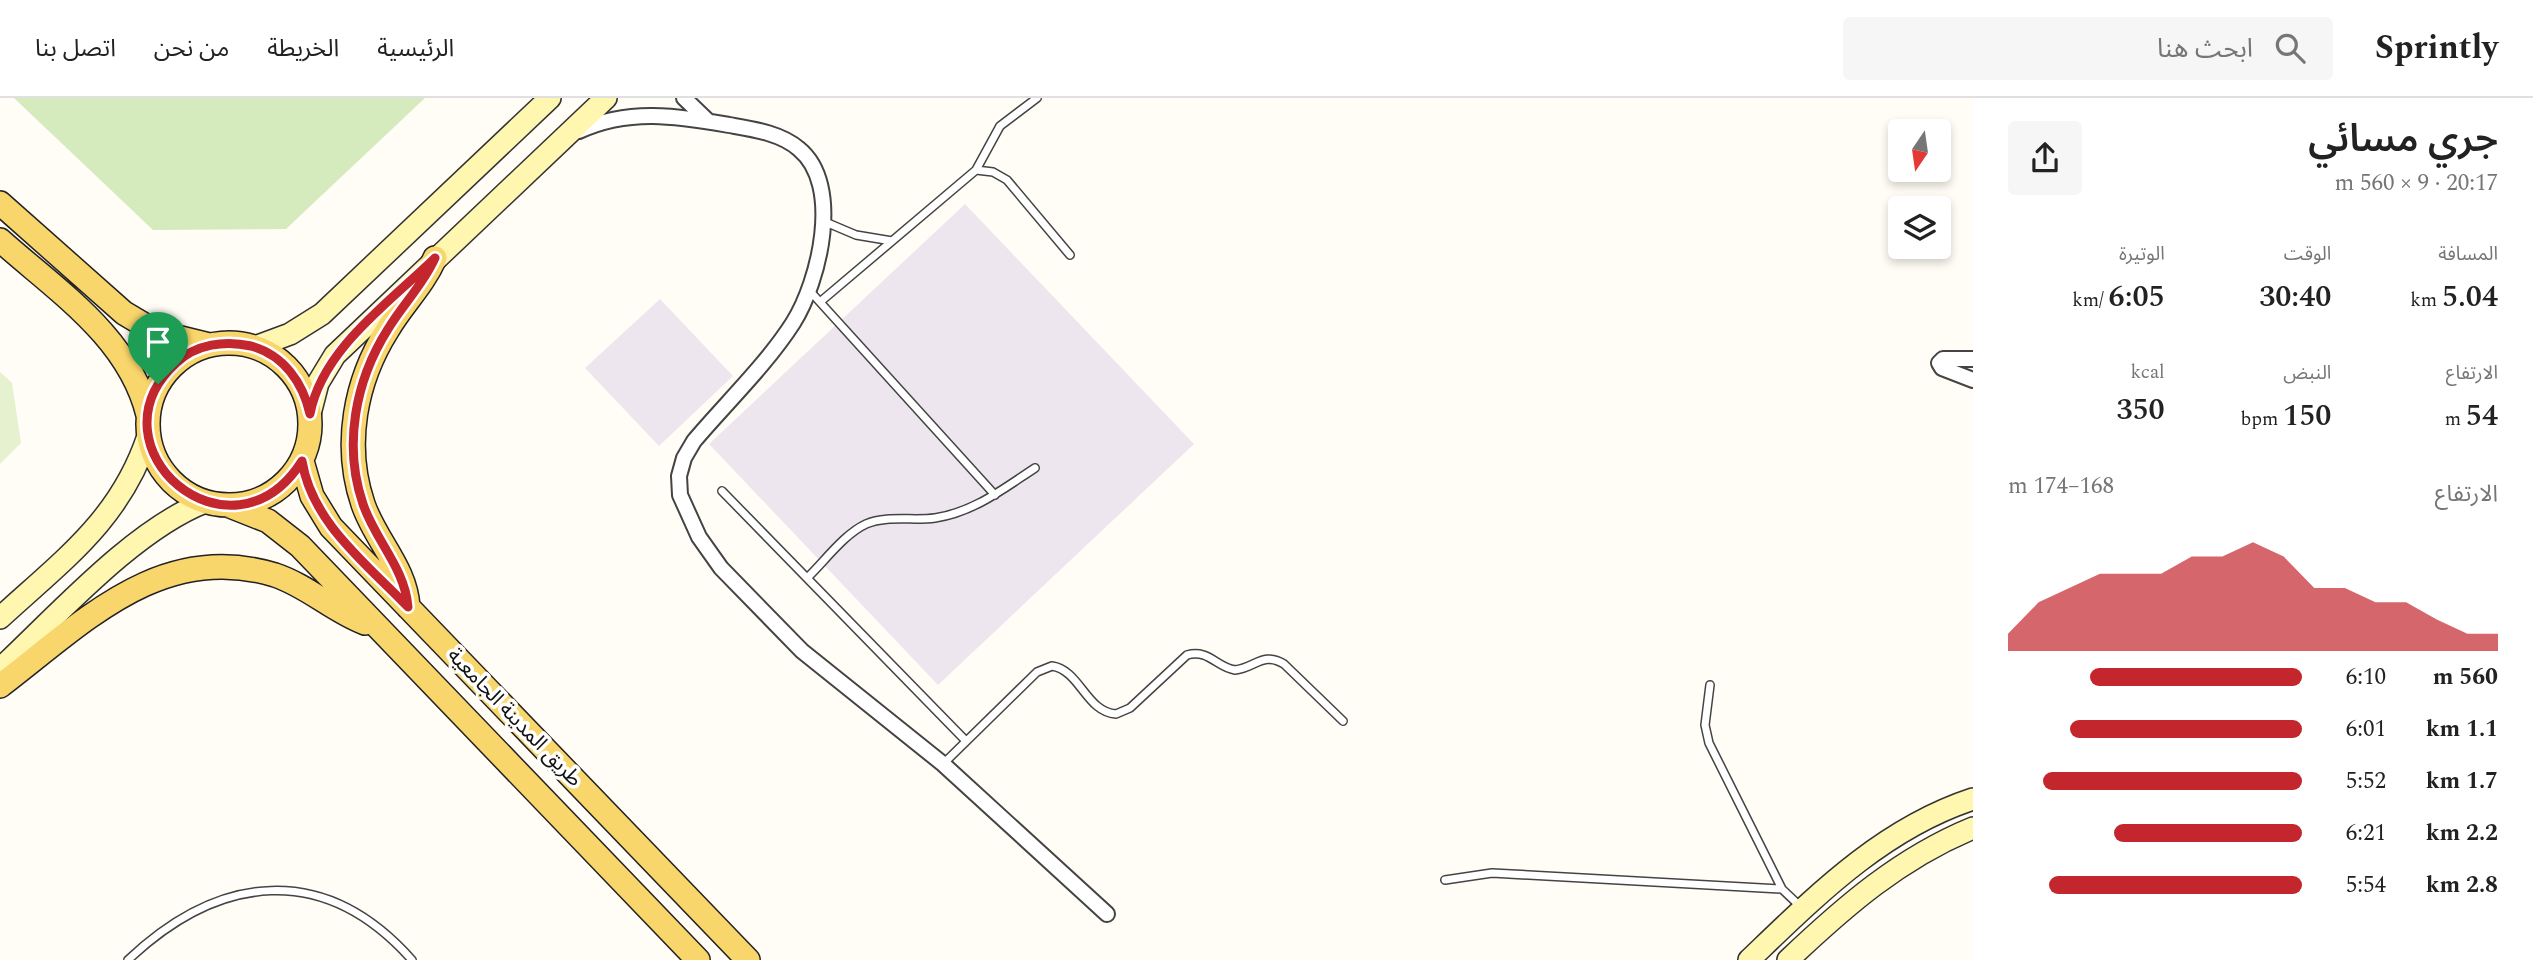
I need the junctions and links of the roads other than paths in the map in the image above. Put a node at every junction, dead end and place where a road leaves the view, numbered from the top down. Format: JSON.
{"nodes":[{"id":1,"x":550,"y":98,"type":"edge"},
{"id":2,"x":606,"y":98,"type":"edge"},
{"id":3,"x":684,"y":98,"type":"edge"},
{"id":4,"x":1037,"y":98,"type":"edge"},
{"id":5,"x":712,"y":122,"type":"junction"},
{"id":6,"x":562,"y":139,"type":"junction"},
{"id":7,"x":976,"y":170,"type":"junction"},
{"id":8,"x":0,"y":203,"type":"edge"},
{"id":9,"x":822,"y":221,"type":"junction"},
{"id":10,"x":0,"y":240,"type":"edge"},
{"id":11,"x":892,"y":241,"type":"junction"},
{"id":12,"x":1070,"y":256,"type":"dead end"},
{"id":13,"x":435,"y":258,"type":"junction"},
{"id":14,"x":809,"y":290,"type":"junction"},
{"id":15,"x":820,"y":302,"type":"junction"},
{"id":16,"x":209,"y":345,"type":"junction"},
{"id":17,"x":255,"y":347,"type":"junction"},
{"id":18,"x":1973,"y":359,"type":"edge"},
{"id":19,"x":1973,"y":380,"type":"edge"},
{"id":20,"x":310,"y":414,"type":"junction"},
{"id":21,"x":148,"y":425,"type":"junction"},
{"id":22,"x":302,"y":461,"type":"junction"},
{"id":23,"x":1035,"y":468,"type":"dead end"},
{"id":24,"x":722,"y":491,"type":"dead end"},
{"id":25,"x":995,"y":495,"type":"junction"},
{"id":26,"x":205,"y":502,"type":"junction"},
{"id":27,"x":230,"y":506,"type":"junction"},
{"id":28,"x":807,"y":578,"type":"junction"},
{"id":29,"x":408,"y":607,"type":"junction"},
{"id":30,"x":0,"y":618,"type":"edge"},
{"id":31,"x":377,"y":627,"type":"junction"},
{"id":32,"x":0,"y":669,"type":"edge"},
{"id":33,"x":1710,"y":685,"type":"dead end"},
{"id":34,"x":0,"y":686,"type":"edge"},
{"id":35,"x":1343,"y":721,"type":"dead end"},
{"id":36,"x":966,"y":741,"type":"junction"},
{"id":37,"x":943,"y":764,"type":"junction"},
{"id":38,"x":1973,"y":799,"type":"edge"},
{"id":39,"x":1973,"y":828,"type":"edge"},
{"id":40,"x":1445,"y":880,"type":"dead end"},
{"id":41,"x":1782,"y":889,"type":"junction"},
{"id":42,"x":1803,"y":909,"type":"junction"},
{"id":43,"x":1108,"y":914,"type":"dead end"},
{"id":44,"x":128,"y":960,"type":"edge"},
{"id":45,"x":412,"y":960,"type":"edge"},
{"id":46,"x":698,"y":960,"type":"edge"},
{"id":47,"x":748,"y":960,"type":"edge"},
{"id":48,"x":1749,"y":960,"type":"edge"},
{"id":49,"x":1788,"y":960,"type":"edge"}],
"edges":[{"from":1,"to":17,"type":"street"},
{"from":2,"to":6,"type":"street"},
{"from":3,"to":5,"type":"street"},
{"from":4,"to":7,"type":"lane"},
{"from":5,"to":6,"type":"street"},
{"from":5,"to":9,"type":"street"},
{"from":6,"to":13,"type":"street"},
{"from":7,"to":11,"type":"lane"},
{"from":7,"to":12,"type":"lane"},
{"from":8,"to":16,"type":"main road"},
{"from":9,"to":11,"type":"lane"},
{"from":9,"to":14,"type":"street"},
{"from":10,"to":21,"type":"main road"},
{"from":11,"to":15,"type":"lane"},
{"from":13,"to":20,"type":"street"},
{"from":13,"to":29,"type":"main road"},
{"from":14,"to":15,"type":"lane"},
{"from":14,"to":37,"type":"street"},
{"from":15,"to":25,"type":"lane"},
{"from":16,"to":17,"type":"main road"},
{"from":16,"to":21,"type":"main road"},
{"from":17,"to":20,"type":"main road"},
{"from":18,"to":19,"type":"street"},
{"from":20,"to":22,"type":"main road"},
{"from":21,"to":26,"type":"main road"},
{"from":21,"to":30,"type":"street"},
{"from":22,"to":27,"type":"main road"},
{"from":22,"to":29,"type":"main road","name":"طريق المدينة الجامعية"},
{"from":23,"to":25,"type":"lane"},
{"from":24,"to":28,"type":"lane"},
{"from":25,"to":28,"type":"lane"},
{"from":26,"to":27,"type":"main road"},
{"from":26,"to":32,"type":"street"},
{"from":27,"to":31,"type":"main road","name":"طريق المدينة الجامعية"},
{"from":28,"to":36,"type":"lane"},
{"from":29,"to":47,"type":"main road","name":"طريق المدينة الجامعية"},
{"from":31,"to":34,"type":"main road"},
{"from":31,"to":46,"type":"main road","name":"طريق المدينة الجامعية"},
{"from":33,"to":41,"type":"lane"},
{"from":35,"to":36,"type":"lane"},
{"from":36,"to":37,"type":"lane"},
{"from":37,"to":43,"type":"street"},
{"from":38,"to":42,"type":"street"},
{"from":39,"to":49,"type":"street"},
{"from":40,"to":41,"type":"lane"},
{"from":41,"to":42,"type":"lane"},
{"from":42,"to":48,"type":"street"},
{"from":44,"to":45,"type":"lane"}]}
